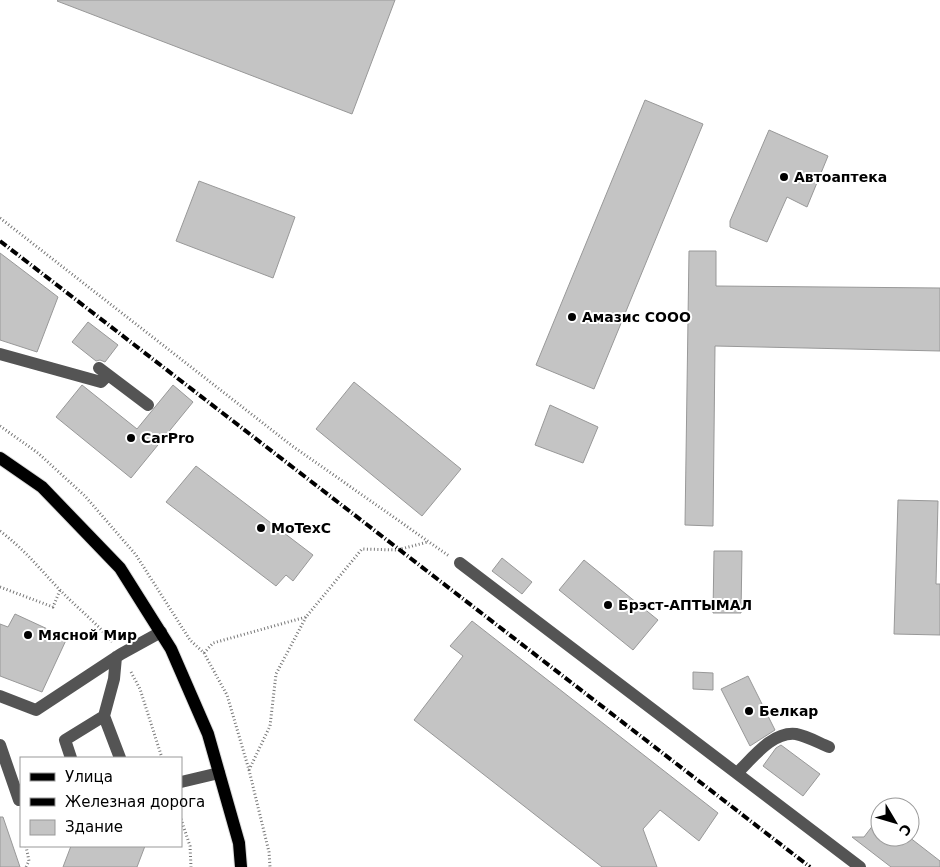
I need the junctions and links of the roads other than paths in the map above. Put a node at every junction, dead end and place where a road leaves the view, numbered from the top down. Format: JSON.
{"nodes":[{"id":1,"x":0,"y":354,"type":"edge"},
{"id":2,"x":148,"y":405,"type":"dead end"},
{"id":3,"x":0,"y":458,"type":"edge"},
{"id":4,"x":460,"y":563,"type":"road end"},
{"id":5,"x":161,"y":632,"type":"junction"},
{"id":6,"x":118,"y":656,"type":"junction"},
{"id":7,"x":0,"y":696,"type":"edge"},
{"id":8,"x":104,"y":716,"type":"junction"},
{"id":9,"x":0,"y":745,"type":"edge"},
{"id":10,"x":829,"y":747,"type":"dead end"},
{"id":11,"x":71,"y":757,"type":"edge"},
{"id":12,"x":120,"y":757,"type":"edge"},
{"id":13,"x":219,"y":773,"type":"junction"},
{"id":14,"x":738,"y":773,"type":"junction"},
{"id":15,"x":182,"y":782,"type":"edge"},
{"id":16,"x":20,"y":800,"type":"dead end"},
{"id":17,"x":241,"y":867,"type":"edge"},
{"id":18,"x":860,"y":867,"type":"edge"}],
"edges":[{"from":1,"to":2,"type":"lane"},
{"from":3,"to":5,"type":"main road"},
{"from":4,"to":14,"type":"lane"},
{"from":5,"to":6,"type":"lane"},
{"from":5,"to":13,"type":"main road"},
{"from":6,"to":7,"type":"lane"},
{"from":6,"to":8,"type":"lane"},
{"from":8,"to":11,"type":"lane"},
{"from":8,"to":12,"type":"lane"},
{"from":9,"to":16,"type":"lane"},
{"from":10,"to":14,"type":"lane"},
{"from":13,"to":15,"type":"lane"},
{"from":13,"to":17,"type":"main road"},
{"from":14,"to":18,"type":"lane"}]}
